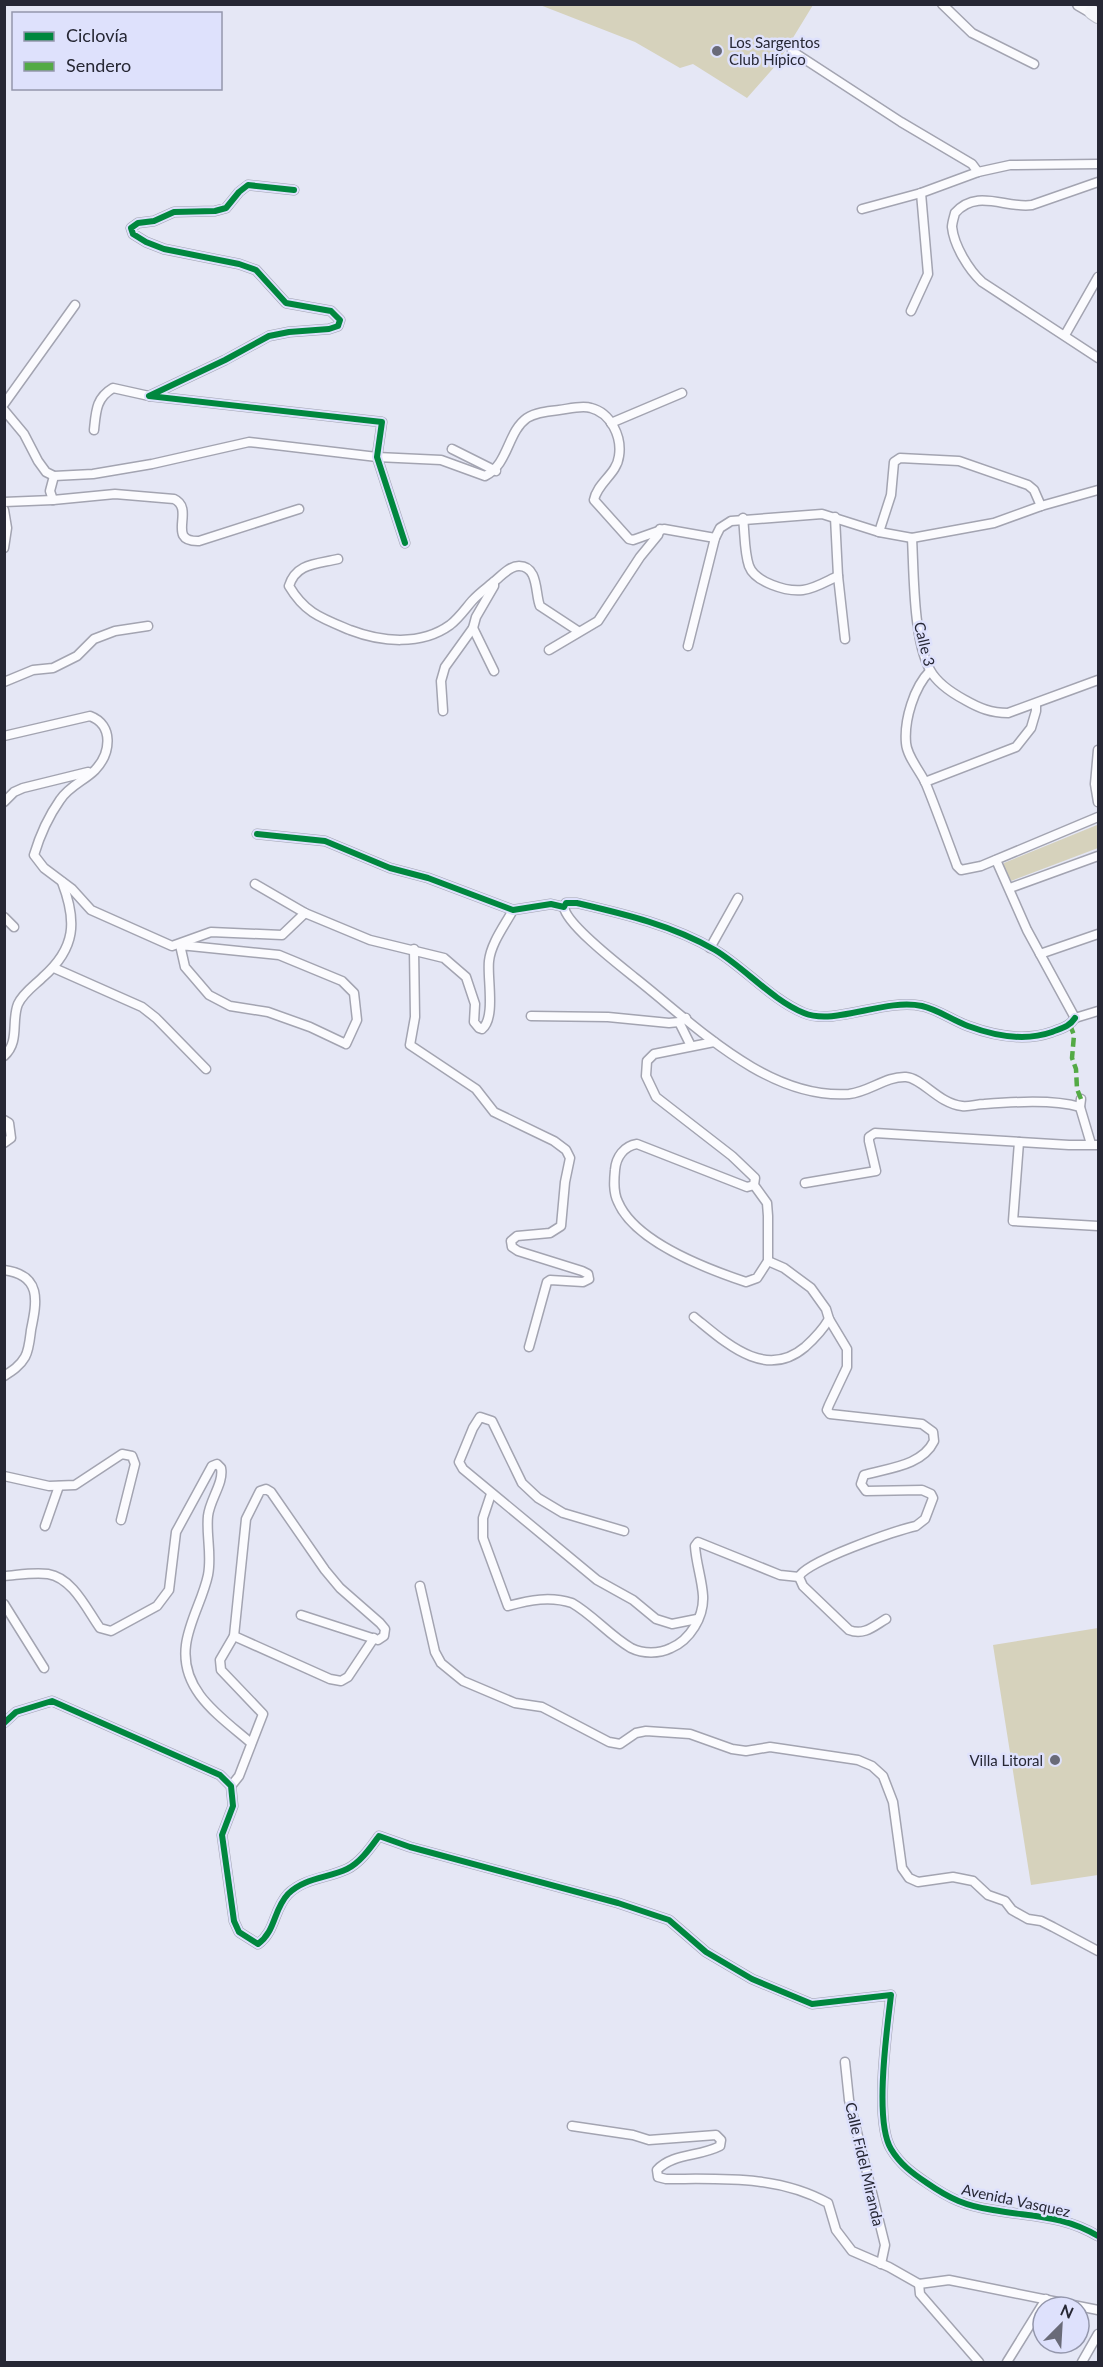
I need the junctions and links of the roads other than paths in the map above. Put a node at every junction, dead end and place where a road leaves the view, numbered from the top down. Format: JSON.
{"nodes":[{"id":1,"x":942,"y":4,"type":"edge"},
{"id":2,"x":1079,"y":4,"type":"edge"},
{"id":3,"x":1096,"y":14,"type":"edge"},
{"id":4,"x":792,"y":51,"type":"dead end"},
{"id":5,"x":1034,"y":64,"type":"dead end"},
{"id":6,"x":1098,"y":164,"type":"edge"},
{"id":7,"x":978,"y":172,"type":"junction"},
{"id":8,"x":1098,"y":182,"type":"edge"},
{"id":9,"x":294,"y":190,"type":"dead end"},
{"id":10,"x":921,"y":193,"type":"junction"},
{"id":11,"x":862,"y":209,"type":"dead end"},
{"id":12,"x":1098,"y":277,"type":"edge"},
{"id":13,"x":75,"y":304,"type":"dead end"},
{"id":14,"x":911,"y":310,"type":"dead end"},
{"id":15,"x":1065,"y":335,"type":"junction"},
{"id":16,"x":1098,"y":358,"type":"edge"},
{"id":17,"x":682,"y":393,"type":"dead end"},
{"id":18,"x":149,"y":396,"type":"junction"},
{"id":19,"x":4,"y":404,"type":"edge"},
{"id":20,"x":4,"y":410,"type":"edge"},
{"id":21,"x":611,"y":423,"type":"junction"},
{"id":22,"x":94,"y":430,"type":"dead end"},
{"id":23,"x":452,"y":449,"type":"dead end"},
{"id":24,"x":377,"y":457,"type":"junction"},
{"id":25,"x":496,"y":471,"type":"junction"},
{"id":26,"x":54,"y":476,"type":"junction"},
{"id":27,"x":1098,"y":490,"type":"edge"},
{"id":28,"x":53,"y":500,"type":"junction"},
{"id":29,"x":4,"y":502,"type":"edge"},
{"id":30,"x":1041,"y":506,"type":"junction"},
{"id":31,"x":300,"y":509,"type":"dead end"},
{"id":32,"x":4,"y":510,"type":"edge"},
{"id":33,"x":835,"y":517,"type":"junction"},
{"id":34,"x":743,"y":519,"type":"junction"},
{"id":35,"x":660,"y":529,"type":"junction"},
{"id":36,"x":879,"y":532,"type":"junction"},
{"id":37,"x":715,"y":538,"type":"junction"},
{"id":38,"x":912,"y":538,"type":"junction"},
{"id":39,"x":405,"y":543,"type":"dead end"},
{"id":40,"x":4,"y":548,"type":"edge"},
{"id":41,"x":338,"y":559,"type":"dead end"},
{"id":42,"x":838,"y":576,"type":"junction"},
{"id":43,"x":494,"y":582,"type":"junction"},
{"id":44,"x":148,"y":626,"type":"dead end"},
{"id":45,"x":473,"y":628,"type":"junction"},
{"id":46,"x":579,"y":631,"type":"junction"},
{"id":47,"x":845,"y":639,"type":"dead end"},
{"id":48,"x":687,"y":646,"type":"dead end"},
{"id":49,"x":549,"y":650,"type":"dead end"},
{"id":50,"x":494,"y":671,"type":"dead end"},
{"id":51,"x":930,"y":671,"type":"junction"},
{"id":52,"x":1098,"y":680,"type":"edge"},
{"id":53,"x":4,"y":682,"type":"edge"},
{"id":54,"x":1036,"y":704,"type":"junction"},
{"id":55,"x":442,"y":711,"type":"dead end"},
{"id":56,"x":4,"y":736,"type":"edge"},
{"id":57,"x":1098,"y":750,"type":"edge"},
{"id":58,"x":94,"y":771,"type":"junction"},
{"id":59,"x":925,"y":782,"type":"junction"},
{"id":60,"x":4,"y":802,"type":"edge"},
{"id":61,"x":1098,"y":802,"type":"edge"},
{"id":62,"x":1098,"y":817,"type":"edge"},
{"id":63,"x":257,"y":834,"type":"dead end"},
{"id":64,"x":1098,"y":856,"type":"edge"},
{"id":65,"x":996,"y":860,"type":"junction"},
{"id":66,"x":62,"y":882,"type":"junction"},
{"id":67,"x":255,"y":884,"type":"dead end"},
{"id":68,"x":1010,"y":888,"type":"junction"},
{"id":69,"x":738,"y":898,"type":"dead end"},
{"id":70,"x":564,"y":907,"type":"junction"},
{"id":71,"x":513,"y":909,"type":"junction"},
{"id":72,"x":305,"y":913,"type":"junction"},
{"id":73,"x":4,"y":917,"type":"edge"},
{"id":74,"x":14,"y":927,"type":"dead end"},
{"id":75,"x":1098,"y":934,"type":"edge"},
{"id":76,"x":180,"y":945,"type":"junction"},
{"id":77,"x":710,"y":948,"type":"junction"},
{"id":78,"x":414,"y":949,"type":"junction"},
{"id":79,"x":1040,"y":954,"type":"junction"},
{"id":80,"x":54,"y":968,"type":"junction"},
{"id":81,"x":1098,"y":1011,"type":"edge"},
{"id":82,"x":531,"y":1016,"type":"dead end"},
{"id":83,"x":1075,"y":1018,"type":"junction"},
{"id":84,"x":683,"y":1020,"type":"junction"},
{"id":85,"x":714,"y":1042,"type":"junction"},
{"id":86,"x":692,"y":1046,"type":"junction"},
{"id":87,"x":4,"y":1056,"type":"edge"},
{"id":88,"x":206,"y":1069,"type":"dead end"},
{"id":89,"x":4,"y":1120,"type":"edge"},
{"id":90,"x":1018,"y":1142,"type":"junction"},
{"id":91,"x":4,"y":1143,"type":"edge"},
{"id":92,"x":1095,"y":1144,"type":"edge"},
{"id":93,"x":805,"y":1183,"type":"dead end"},
{"id":94,"x":754,"y":1185,"type":"junction"},
{"id":95,"x":1098,"y":1226,"type":"edge"},
{"id":96,"x":768,"y":1261,"type":"junction"},
{"id":97,"x":4,"y":1270,"type":"edge"},
{"id":98,"x":694,"y":1317,"type":"dead end"},
{"id":99,"x":829,"y":1319,"type":"junction"},
{"id":100,"x":529,"y":1347,"type":"dead end"},
{"id":101,"x":4,"y":1376,"type":"edge"},
{"id":102,"x":4,"y":1476,"type":"edge"},
{"id":103,"x":59,"y":1486,"type":"junction"},
{"id":104,"x":491,"y":1494,"type":"junction"},
{"id":105,"x":121,"y":1520,"type":"dead end"},
{"id":106,"x":45,"y":1526,"type":"dead end"},
{"id":107,"x":624,"y":1532,"type":"dead end"},
{"id":108,"x":4,"y":1576,"type":"edge"},
{"id":109,"x":799,"y":1577,"type":"junction"},
{"id":110,"x":420,"y":1587,"type":"dead end"},
{"id":111,"x":4,"y":1604,"type":"edge"},
{"id":112,"x":301,"y":1615,"type":"dead end"},
{"id":113,"x":886,"y":1618,"type":"dead end"},
{"id":114,"x":697,"y":1619,"type":"junction"},
{"id":115,"x":234,"y":1636,"type":"junction"},
{"id":116,"x":374,"y":1638,"type":"junction"},
{"id":117,"x":44,"y":1668,"type":"dead end"},
{"id":118,"x":4,"y":1723,"type":"edge"},
{"id":119,"x":251,"y":1743,"type":"junction"},
{"id":120,"x":231,"y":1786,"type":"junction"},
{"id":121,"x":1098,"y":1951,"type":"edge"},
{"id":122,"x":845,"y":2062,"type":"dead end"},
{"id":123,"x":572,"y":2126,"type":"dead end"},
{"id":124,"x":1098,"y":2236,"type":"edge"},
{"id":125,"x":881,"y":2265,"type":"junction"},
{"id":126,"x":918,"y":2284,"type":"junction"},
{"id":127,"x":1031,"y":2296,"type":"edge"},
{"id":128,"x":1031,"y":2323,"type":"edge"},
{"id":129,"x":1098,"y":2334,"type":"edge"},
{"id":130,"x":980,"y":2362,"type":"edge"},
{"id":131,"x":1007,"y":2362,"type":"edge"},
{"id":132,"x":1082,"y":2362,"type":"edge"}],
"edges":[{"from":1,"to":5,"type":"street"},
{"from":2,"to":3,"type":"main road"},
{"from":4,"to":7,"type":"street"},
{"from":6,"to":7,"type":"street"},
{"from":7,"to":10,"type":"street"},
{"from":8,"to":15,"type":"street"},
{"from":9,"to":18,"type":"street"},
{"from":10,"to":11,"type":"street"},
{"from":10,"to":14,"type":"street"},
{"from":12,"to":15,"type":"street"},
{"from":13,"to":19,"type":"street"},
{"from":15,"to":16,"type":"street"},
{"from":17,"to":21,"type":"street"},
{"from":18,"to":22,"type":"street"},
{"from":18,"to":24,"type":"street"},
{"from":20,"to":26,"type":"street"},
{"from":21,"to":25,"type":"street"},
{"from":21,"to":35,"type":"street"},
{"from":23,"to":25,"type":"street"},
{"from":24,"to":25,"type":"street"},
{"from":24,"to":26,"type":"street"},
{"from":24,"to":39,"type":"street"},
{"from":26,"to":28,"type":"street"},
{"from":27,"to":30,"type":"street"},
{"from":28,"to":29,"type":"street"},
{"from":28,"to":31,"type":"street"},
{"from":30,"to":36,"type":"street"},
{"from":30,"to":38,"type":"street"},
{"from":32,"to":40,"type":"street"},
{"from":33,"to":34,"type":"street"},
{"from":33,"to":36,"type":"street"},
{"from":33,"to":42,"type":"street"},
{"from":34,"to":37,"type":"street"},
{"from":34,"to":42,"type":"street"},
{"from":35,"to":37,"type":"street"},
{"from":35,"to":46,"type":"street"},
{"from":36,"to":38,"type":"street"},
{"from":37,"to":48,"type":"street"},
{"from":38,"to":51,"type":"street","name":"Calle 3"},
{"from":41,"to":43,"type":"street"},
{"from":42,"to":47,"type":"street"},
{"from":43,"to":45,"type":"street"},
{"from":43,"to":46,"type":"street"},
{"from":44,"to":53,"type":"street"},
{"from":45,"to":50,"type":"street"},
{"from":45,"to":55,"type":"street"},
{"from":46,"to":49,"type":"street"},
{"from":51,"to":54,"type":"street","name":"Calle 3"},
{"from":51,"to":59,"type":"street"},
{"from":52,"to":54,"type":"street","name":"Calle 3"},
{"from":54,"to":59,"type":"street"},
{"from":56,"to":58,"type":"street"},
{"from":57,"to":61,"type":"street"},
{"from":58,"to":60,"type":"street"},
{"from":58,"to":66,"type":"street"},
{"from":59,"to":65,"type":"street"},
{"from":62,"to":65,"type":"street"},
{"from":63,"to":71,"type":"street"},
{"from":64,"to":68,"type":"street"},
{"from":65,"to":68,"type":"street"},
{"from":66,"to":76,"type":"street"},
{"from":66,"to":80,"type":"street"},
{"from":67,"to":72,"type":"street"},
{"from":68,"to":79,"type":"street"},
{"from":69,"to":77,"type":"street"},
{"from":70,"to":71,"type":"street"},
{"from":70,"to":77,"type":"street"},
{"from":70,"to":84,"type":"street"},
{"from":71,"to":78,"type":"street"},
{"from":72,"to":76,"type":"street"},
{"from":72,"to":78,"type":"street"},
{"from":73,"to":74,"type":"street"},
{"from":75,"to":79,"type":"street"},
{"from":76,"to":76,"type":"street"},
{"from":77,"to":83,"type":"street"},
{"from":78,"to":100,"type":"street"},
{"from":79,"to":83,"type":"street"},
{"from":80,"to":87,"type":"street"},
{"from":80,"to":88,"type":"street"},
{"from":81,"to":83,"type":"street"},
{"from":82,"to":84,"type":"street"},
{"from":84,"to":85,"type":"street"},
{"from":84,"to":86,"type":"street"},
{"from":85,"to":86,"type":"street"},
{"from":85,"to":92,"type":"street"},
{"from":86,"to":94,"type":"street"},
{"from":89,"to":91,"type":"street"},
{"from":90,"to":92,"type":"street"},
{"from":90,"to":93,"type":"street"},
{"from":90,"to":95,"type":"street"},
{"from":94,"to":96,"type":"street"},
{"from":94,"to":96,"type":"street"},
{"from":96,"to":99,"type":"street"},
{"from":97,"to":101,"type":"street"},
{"from":98,"to":99,"type":"street"},
{"from":99,"to":109,"type":"street"},
{"from":102,"to":103,"type":"street"},
{"from":103,"to":105,"type":"street"},
{"from":103,"to":106,"type":"street"},
{"from":104,"to":107,"type":"street"},
{"from":104,"to":114,"type":"street"},
{"from":104,"to":114,"type":"street"},
{"from":108,"to":119,"type":"street"},
{"from":109,"to":113,"type":"street"},
{"from":109,"to":114,"type":"street"},
{"from":110,"to":121,"type":"street"},
{"from":111,"to":117,"type":"street"},
{"from":112,"to":116,"type":"street"},
{"from":115,"to":116,"type":"street"},
{"from":115,"to":116,"type":"street"},
{"from":115,"to":119,"type":"street"},
{"from":118,"to":120,"type":"street"},
{"from":119,"to":120,"type":"street"},
{"from":120,"to":124,"type":"street","name":"Avenida Vasquez"},
{"from":122,"to":125,"type":"street","name":"Calle Fidel Miranda"},
{"from":123,"to":125,"type":"street"},
{"from":125,"to":126,"type":"street"},
{"from":126,"to":127,"type":"street"},
{"from":126,"to":130,"type":"street"},
{"from":128,"to":131,"type":"street"},
{"from":129,"to":132,"type":"street"}]}
